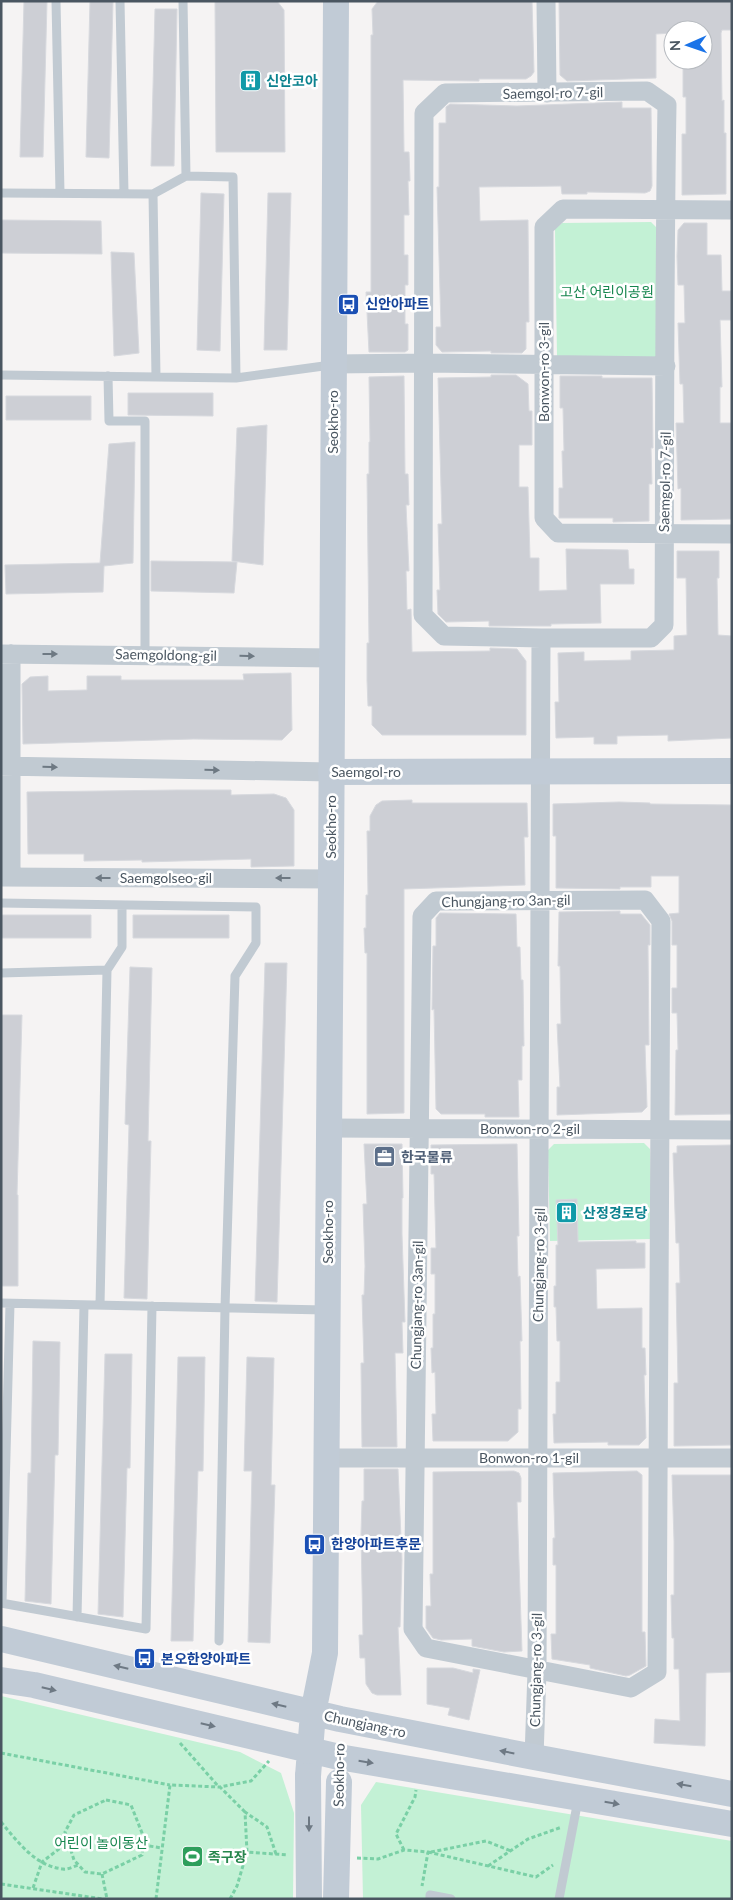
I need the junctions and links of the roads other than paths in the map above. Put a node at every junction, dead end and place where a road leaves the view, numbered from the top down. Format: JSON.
{"nodes":[{"id":1,"x":56,"y":1,"type":"edge"},
{"id":2,"x":120,"y":1,"type":"edge"},
{"id":3,"x":184,"y":1,"type":"edge"},
{"id":4,"x":336,"y":1,"type":"edge"},
{"id":5,"x":546,"y":1,"type":"edge"},
{"id":6,"x":547,"y":94,"type":"junction"},
{"id":7,"x":186,"y":176,"type":"junction"},
{"id":8,"x":1,"y":193,"type":"edge"},
{"id":9,"x":60,"y":193,"type":"junction"},
{"id":10,"x":124,"y":193,"type":"junction"},
{"id":11,"x":153,"y":194,"type":"junction"},
{"id":12,"x":665,"y":210,"type":"junction"},
{"id":13,"x":732,"y":210,"type":"edge"},
{"id":14,"x":424,"y":363,"type":"junction"},
{"id":15,"x":333,"y":364,"type":"junction"},
{"id":16,"x":543,"y":364,"type":"junction"},
{"id":17,"x":666,"y":366,"type":"junction"},
{"id":18,"x":1,"y":375,"type":"edge"},
{"id":19,"x":108,"y":376,"type":"junction"},
{"id":20,"x":156,"y":376,"type":"junction"},
{"id":21,"x":236,"y":378,"type":"junction"},
{"id":22,"x":664,"y":534,"type":"junction"},
{"id":23,"x":732,"y":534,"type":"edge"},
{"id":24,"x":541,"y":638,"type":"junction"},
{"id":25,"x":6,"y":654,"type":"edge"},
{"id":26,"x":145,"y":655,"type":"junction"},
{"id":27,"x":332,"y":658,"type":"junction"},
{"id":28,"x":7,"y":766,"type":"edge"},
{"id":29,"x":732,"y":771,"type":"edge"},
{"id":30,"x":331,"y":772,"type":"junction"},
{"id":31,"x":540,"y":772,"type":"junction"},
{"id":32,"x":6,"y":877,"type":"edge"},
{"id":33,"x":331,"y":879,"type":"junction"},
{"id":34,"x":539,"y":900,"type":"junction"},
{"id":35,"x":1,"y":904,"type":"edge"},
{"id":36,"x":122,"y":905,"type":"junction"},
{"id":37,"x":107,"y":970,"type":"junction"},
{"id":38,"x":1,"y":973,"type":"edge"},
{"id":39,"x":329,"y":1128,"type":"junction"},
{"id":40,"x":540,"y":1129,"type":"junction"},
{"id":41,"x":660,"y":1129,"type":"junction"},
{"id":42,"x":420,"y":1130,"type":"junction"},
{"id":43,"x":732,"y":1130,"type":"edge"},
{"id":44,"x":6,"y":1304,"type":"edge"},
{"id":45,"x":84,"y":1305,"type":"junction"},
{"id":46,"x":100,"y":1305,"type":"junction"},
{"id":47,"x":152,"y":1306,"type":"junction"},
{"id":48,"x":225,"y":1308,"type":"junction"},
{"id":49,"x":328,"y":1310,"type":"junction"},
{"id":50,"x":658,"y":1457,"type":"junction"},
{"id":51,"x":327,"y":1458,"type":"junction"},
{"id":52,"x":537,"y":1458,"type":"junction"},
{"id":53,"x":732,"y":1458,"type":"edge"},
{"id":54,"x":415,"y":1459,"type":"junction"},
{"id":55,"x":1,"y":1603,"type":"edge"},
{"id":56,"x":77,"y":1617,"type":"junction"},
{"id":57,"x":1,"y":1639,"type":"edge"},
{"id":58,"x":219,"y":1641,"type":"dead end"},
{"id":59,"x":325,"y":1653,"type":"junction"},
{"id":60,"x":537,"y":1670,"type":"junction"},
{"id":61,"x":1,"y":1680,"type":"edge"},
{"id":62,"x":313,"y":1713,"type":"junction"},
{"id":63,"x":340,"y":1719,"type":"junction"},
{"id":64,"x":310,"y":1750,"type":"junction"},
{"id":65,"x":534,"y":1758,"type":"junction"},
{"id":66,"x":339,"y":1770,"type":"junction"},
{"id":67,"x":732,"y":1794,"type":"edge"},
{"id":68,"x":579,"y":1797,"type":"junction"},
{"id":69,"x":732,"y":1824,"type":"edge"},
{"id":70,"x":310,"y":1899,"type":"edge"},
{"id":71,"x":336,"y":1899,"type":"edge"},
{"id":72,"x":430,"y":1899,"type":"edge"},
{"id":73,"x":451,"y":1899,"type":"edge"},
{"id":74,"x":559,"y":1899,"type":"edge"}],
"edges":[{"from":1,"to":9,"type":"lane"},
{"from":2,"to":10,"type":"lane"},
{"from":3,"to":7,"type":"lane"},
{"from":4,"to":15,"type":"main road","name":"Seokho-ro"},
{"from":5,"to":6,"type":"street"},
{"from":6,"to":12,"type":"street","name":"Saemgol-ro 7-gil"},
{"from":6,"to":14,"type":"street","name":"Saemgol-ro 7-gil"},
{"from":7,"to":11,"type":"lane"},
{"from":7,"to":21,"type":"lane"},
{"from":8,"to":9,"type":"lane"},
{"from":9,"to":10,"type":"lane"},
{"from":10,"to":11,"type":"lane"},
{"from":11,"to":20,"type":"lane"},
{"from":12,"to":13,"type":"street","name":"Bonwon-ro 3-gil"},
{"from":12,"to":16,"type":"street","name":"Bonwon-ro 3-gil"},
{"from":12,"to":17,"type":"street","name":"Saemgol-ro 7-gil"},
{"from":14,"to":15,"type":"street"},
{"from":14,"to":16,"type":"street"},
{"from":14,"to":24,"type":"street","name":"Saemgol-ro 7-gil"},
{"from":15,"to":21,"type":"lane"},
{"from":15,"to":27,"type":"main road","name":"Seokho-ro"},
{"from":16,"to":17,"type":"street"},
{"from":16,"to":22,"type":"street","name":"Bonwon-ro 3-gil"},
{"from":17,"to":22,"type":"street","name":"Saemgol-ro 7-gil"},
{"from":18,"to":19,"type":"lane"},
{"from":19,"to":20,"type":"lane"},
{"from":19,"to":26,"type":"lane"},
{"from":20,"to":21,"type":"lane"},
{"from":22,"to":23,"type":"street","name":"Bonwon-ro 3-gil"},
{"from":22,"to":24,"type":"street","name":"Saemgol-ro 7-gil"},
{"from":24,"to":31,"type":"street"},
{"from":25,"to":26,"type":"street","name":"Saemgoldong-gil","one_way":true},
{"from":25,"to":28,"type":"street"},
{"from":26,"to":27,"type":"street","name":"Saemgoldong-gil","one_way":true},
{"from":27,"to":30,"type":"main road","name":"Seokho-ro"},
{"from":28,"to":30,"type":"street","name":"Saemgol-ro","one_way":true},
{"from":28,"to":32,"type":"street"},
{"from":29,"to":31,"type":"main road","name":"Saemgol-ro"},
{"from":30,"to":31,"type":"main road","name":"Saemgol-ro"},
{"from":30,"to":33,"type":"main road","name":"Seokho-ro"},
{"from":31,"to":34,"type":"street","name":"Chungjang-ro 3-gil"},
{"from":33,"to":32,"type":"street","name":"Saemgolseo-gil","one_way":true},
{"from":33,"to":39,"type":"main road","name":"Seokho-ro"},
{"from":34,"to":40,"type":"street","name":"Chungjang-ro 3-gil"},
{"from":34,"to":41,"type":"street","name":"Chungjang-ro 3an-gil"},
{"from":34,"to":42,"type":"street","name":"Chungjang-ro 3an-gil"},
{"from":35,"to":36,"type":"lane"},
{"from":36,"to":37,"type":"lane"},
{"from":36,"to":48,"type":"lane"},
{"from":37,"to":38,"type":"lane"},
{"from":37,"to":46,"type":"lane"},
{"from":39,"to":42,"type":"street","name":"Bonwon-ro 2-gil"},
{"from":39,"to":49,"type":"main road","name":"Seokho-ro"},
{"from":40,"to":41,"type":"street","name":"Bonwon-ro 2-gil"},
{"from":40,"to":42,"type":"street","name":"Bonwon-ro 2-gil"},
{"from":40,"to":52,"type":"street","name":"Chungjang-ro 3-gil"},
{"from":41,"to":43,"type":"street","name":"Bonwon-ro 2-gil"},
{"from":41,"to":50,"type":"street","name":"Chungjang-ro 3an-gil"},
{"from":42,"to":54,"type":"street","name":"Chungjang-ro 3an-gil"},
{"from":44,"to":45,"type":"lane"},
{"from":44,"to":55,"type":"lane"},
{"from":45,"to":46,"type":"lane"},
{"from":45,"to":56,"type":"lane"},
{"from":46,"to":47,"type":"lane"},
{"from":47,"to":48,"type":"lane"},
{"from":47,"to":56,"type":"lane"},
{"from":48,"to":49,"type":"lane"},
{"from":48,"to":58,"type":"lane"},
{"from":49,"to":51,"type":"main road","name":"Seokho-ro"},
{"from":50,"to":52,"type":"street","name":"Bonwon-ro 1-gil"},
{"from":50,"to":53,"type":"street","name":"Bonwon-ro 1-gil"},
{"from":50,"to":60,"type":"street","name":"Chungjang-ro 3an-gil"},
{"from":51,"to":54,"type":"street","name":"Bonwon-ro 1-gil"},
{"from":51,"to":59,"type":"main road","name":"Seokho-ro"},
{"from":52,"to":54,"type":"street","name":"Bonwon-ro 1-gil"},
{"from":52,"to":60,"type":"street","name":"Chungjang-ro 3-gil"},
{"from":54,"to":60,"type":"street","name":"Chungjang-ro 3an-gil"},
{"from":55,"to":56,"type":"lane"},
{"from":62,"to":57,"type":"main road","name":"Chungjang-ro","one_way":true},
{"from":59,"to":62,"type":"main road","name":"Seokho-ro"},
{"from":59,"to":63,"type":"main road","name":"Seokho-ro"},
{"from":60,"to":65,"type":"street","name":"Chungjang-ro 3-gil"},
{"from":61,"to":64,"type":"main road","one_way":true},
{"from":62,"to":63,"type":"main road","name":"Chungjang-ro"},
{"from":62,"to":64,"type":"main road","name":"Seokho-ro"},
{"from":65,"to":63,"type":"main road","name":"Chungjang-ro","one_way":true},
{"from":63,"to":66,"type":"main road","name":"Seokho-ro"},
{"from":64,"to":66,"type":"main road"},
{"from":64,"to":70,"type":"main road","name":"Seokho-ro","one_way":true,"bridge":true},
{"from":67,"to":65,"type":"main road","name":"Chungjang-ro","one_way":true},
{"from":66,"to":68,"type":"main road","one_way":true},
{"from":66,"to":71,"type":"main road","name":"Seokho-ro","bridge":true},
{"from":68,"to":69,"type":"main road","one_way":true},
{"from":68,"to":74,"type":"lane"},
{"from":72,"to":73,"type":"lane"}]}
